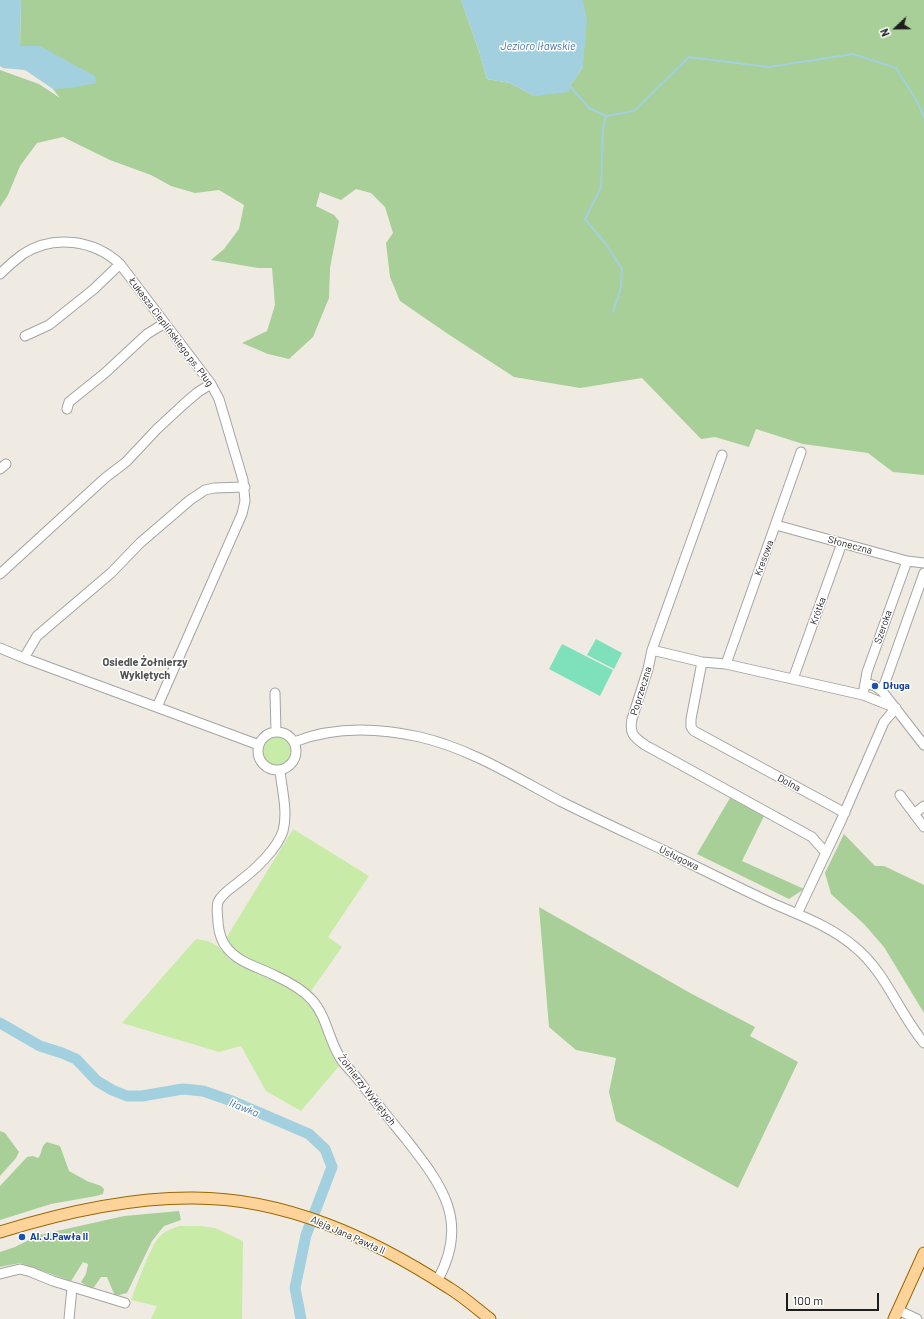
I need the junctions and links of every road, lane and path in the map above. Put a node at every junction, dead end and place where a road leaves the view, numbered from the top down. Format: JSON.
{"nodes":[{"id":1,"x":120,"y":264,"type":"junction"},
{"id":2,"x":0,"y":274,"type":"edge"},
{"id":3,"x":165,"y":323,"type":"junction"},
{"id":4,"x":25,"y":336,"type":"dead end"},
{"id":5,"x":211,"y":384,"type":"junction"},
{"id":6,"x":67,"y":409,"type":"dead end"},
{"id":7,"x":801,"y":452,"type":"dead end"},
{"id":8,"x":722,"y":455,"type":"dead end"},
{"id":9,"x":245,"y":487,"type":"junction"},
{"id":10,"x":776,"y":525,"type":"junction"},
{"id":11,"x":842,"y":542,"type":"junction"},
{"id":12,"x":907,"y":561,"type":"junction"},
{"id":13,"x":924,"y":563,"type":"edge"},
{"id":14,"x":924,"y":573,"type":"edge"},
{"id":15,"x":0,"y":574,"type":"edge"},
{"id":16,"x":0,"y":648,"type":"edge"},
{"id":17,"x":652,"y":650,"type":"junction"},
{"id":18,"x":24,"y":658,"type":"junction"},
{"id":19,"x":702,"y":662,"type":"junction"},
{"id":20,"x":726,"y":664,"type":"junction"},
{"id":21,"x":793,"y":679,"type":"junction"},
{"id":22,"x":866,"y":683,"type":"junction"},
{"id":23,"x":882,"y":690,"type":"junction"},
{"id":24,"x":275,"y":693,"type":"dead end"},
{"id":25,"x":863,"y":695,"type":"junction"},
{"id":26,"x":157,"y":707,"type":"junction"},
{"id":27,"x":896,"y":708,"type":"junction"},
{"id":28,"x":276,"y":732,"type":"junction"},
{"id":29,"x":294,"y":742,"type":"junction"},
{"id":30,"x":259,"y":745,"type":"junction"},
{"id":31,"x":924,"y":745,"type":"edge"},
{"id":32,"x":280,"y":771,"type":"junction"},
{"id":33,"x":900,"y":795,"type":"dead end"},
{"id":34,"x":924,"y":806,"type":"edge"},
{"id":35,"x":845,"y":813,"type":"junction"},
{"id":36,"x":914,"y":814,"type":"junction"},
{"id":37,"x":924,"y":827,"type":"edge"},
{"id":38,"x":826,"y":854,"type":"junction"},
{"id":39,"x":797,"y":914,"type":"junction"},
{"id":40,"x":924,"y":1043,"type":"edge"},
{"id":41,"x":22,"y":1225,"type":"junction"},
{"id":42,"x":0,"y":1232,"type":"edge"},
{"id":43,"x":0,"y":1238,"type":"edge"},
{"id":44,"x":924,"y":1253,"type":"edge"},
{"id":45,"x":924,"y":1267,"type":"edge"},
{"id":46,"x":0,"y":1274,"type":"edge"},
{"id":47,"x":437,"y":1281,"type":"junction"},
{"id":48,"x":72,"y":1288,"type":"junction"},
{"id":49,"x":125,"y":1303,"type":"dead end"},
{"id":50,"x":899,"y":1315,"type":"edge"},
{"id":51,"x":69,"y":1319,"type":"edge"},
{"id":52,"x":490,"y":1319,"type":"edge"},
{"id":53,"x":917,"y":1319,"type":"edge"}],
"edges":[{"from":1,"to":2,"type":"street","name":"Łukasza Cieplińskiego ps. Pług"},
{"from":1,"to":3,"type":"street","name":"Łukasza Cieplińskiego ps. Pług"},
{"from":1,"to":4,"type":"street"},
{"from":3,"to":5,"type":"street","name":"Łukasza Cieplińskiego ps. Pług"},
{"from":3,"to":6,"type":"street"},
{"from":5,"to":9,"type":"street","name":"Łukasza Cieplińskiego ps. Pług"},
{"from":5,"to":15,"type":"street"},
{"from":7,"to":10,"type":"street","name":"Kresowa"},
{"from":8,"to":17,"type":"street","name":"Poprzeczna"},
{"from":9,"to":18,"type":"street"},
{"from":9,"to":26,"type":"street","name":"Łukasza Cieplińskiego ps. Pług"},
{"from":10,"to":11,"type":"street","name":"Słoneczna"},
{"from":10,"to":20,"type":"street","name":"Kresowa"},
{"from":11,"to":12,"type":"street","name":"Słoneczna"},
{"from":11,"to":21,"type":"street","name":"Krótka"},
{"from":12,"to":13,"type":"street","name":"Słoneczna"},
{"from":12,"to":22,"type":"street","name":"Szeroka"},
{"from":14,"to":23,"type":"street","name":"Szeroka"},
{"from":16,"to":18,"type":"street"},
{"from":17,"to":19,"type":"street"},
{"from":17,"to":38,"type":"street","name":"Poprzeczna"},
{"from":18,"to":26,"type":"street"},
{"from":19,"to":20,"type":"street"},
{"from":19,"to":35,"type":"street","name":"Dolna"},
{"from":20,"to":21,"type":"street"},
{"from":21,"to":25,"type":"street"},
{"from":22,"to":23,"type":"street"},
{"from":22,"to":25,"type":"street","name":"Szeroka"},
{"from":23,"to":27,"type":"street"},
{"from":24,"to":28,"type":"street"},
{"from":25,"to":27,"type":"street"},
{"from":26,"to":30,"type":"street"},
{"from":27,"to":31,"type":"street"},
{"from":27,"to":35,"type":"street"},
{"from":28,"to":29,"type":"street"},
{"from":28,"to":30,"type":"street"},
{"from":29,"to":32,"type":"street"},
{"from":29,"to":39,"type":"street","name":"Usługowa"},
{"from":30,"to":32,"type":"street"},
{"from":32,"to":47,"type":"street","name":"Żołnierzy Wyklętych"},
{"from":33,"to":36,"type":"street"},
{"from":34,"to":36,"type":"street"},
{"from":35,"to":38,"type":"street"},
{"from":36,"to":37,"type":"street"},
{"from":38,"to":39,"type":"street"},
{"from":39,"to":40,"type":"street","name":"Usługowa"},
{"from":41,"to":42,"type":"main road","name":"Aleja Jana Pawła II"},
{"from":41,"to":43,"type":"main road","name":"Aleja Jana Pawła II"},
{"from":41,"to":47,"type":"main road","name":"Aleja Jana Pawła II"},
{"from":44,"to":50,"type":"main road"},
{"from":45,"to":50,"type":"main road"},
{"from":46,"to":48,"type":"street"},
{"from":47,"to":52,"type":"main road","name":"Aleja Jana Pawła II"},
{"from":48,"to":49,"type":"street"},
{"from":48,"to":51,"type":"street"},
{"from":50,"to":53,"type":"street"}]}
